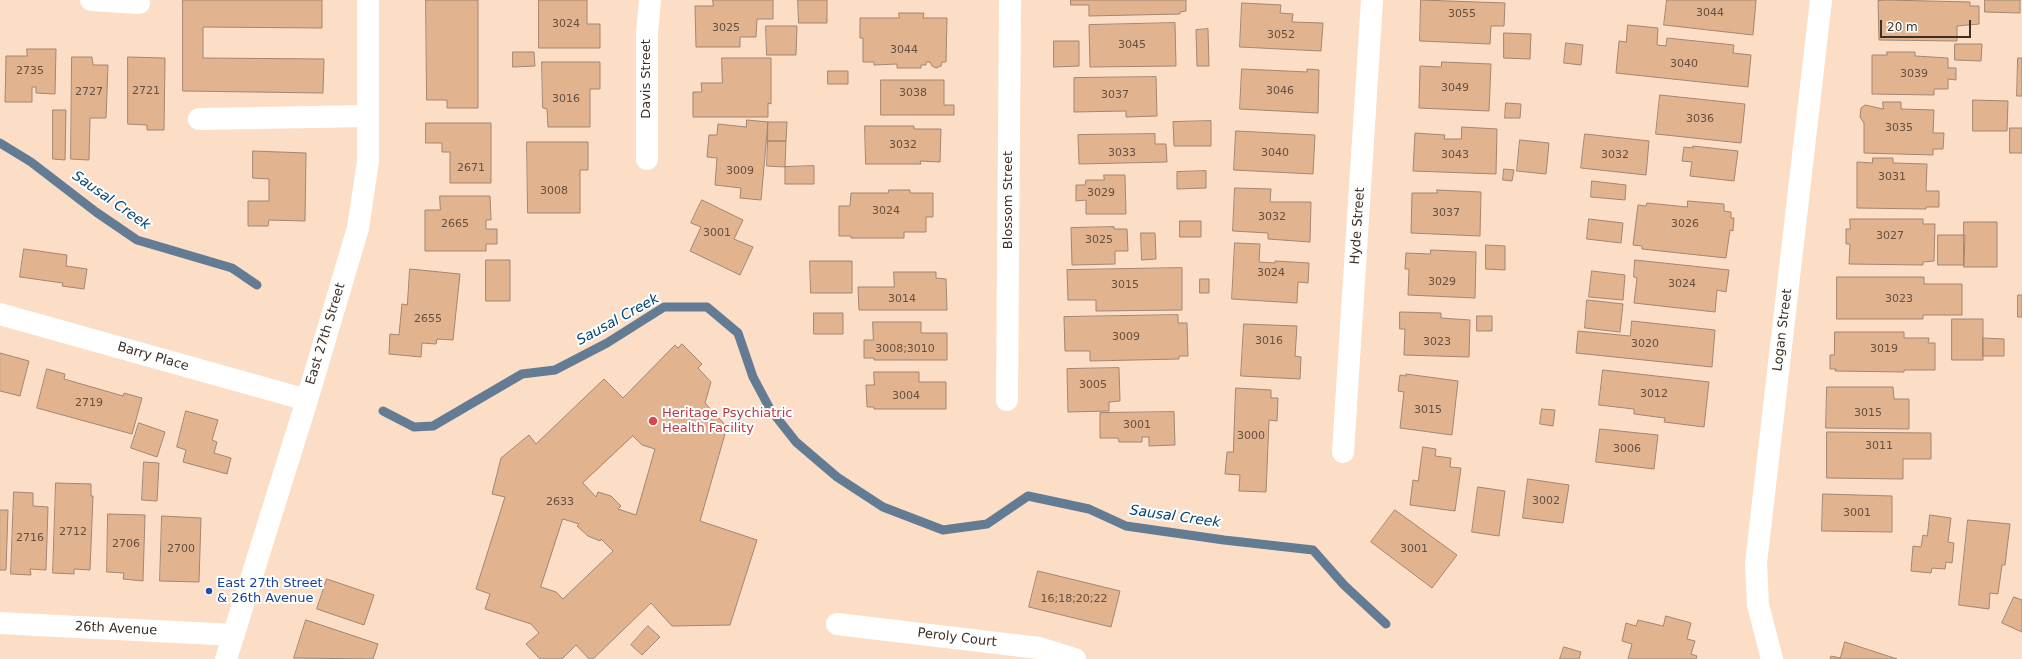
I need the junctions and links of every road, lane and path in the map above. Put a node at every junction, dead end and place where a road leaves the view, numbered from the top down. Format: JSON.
{"nodes":[{"id":1,"x":91,"y":0,"type":"edge"},
{"id":2,"x":368,"y":0,"type":"edge"},
{"id":3,"x":650,"y":0,"type":"edge"},
{"id":4,"x":1010,"y":0,"type":"edge"},
{"id":5,"x":1372,"y":0,"type":"edge"},
{"id":6,"x":1821,"y":0,"type":"edge"},
{"id":7,"x":139,"y":3,"type":"dead end"},
{"id":8,"x":368,"y":116,"type":"junction"},
{"id":9,"x":199,"y":119,"type":"dead end"},
{"id":10,"x":647,"y":159,"type":"dead end"},
{"id":11,"x":0,"y":314,"type":"edge"},
{"id":12,"x":307,"y":400,"type":"junction"},
{"id":13,"x":1008,"y":400,"type":"dead end"},
{"id":14,"x":1343,"y":452,"type":"dead end"},
{"id":15,"x":0,"y":623,"type":"edge"},
{"id":16,"x":837,"y":624,"type":"dead end"},
{"id":17,"x":233,"y":635,"type":"junction"},
{"id":18,"x":226,"y":659,"type":"edge"},
{"id":19,"x":1075,"y":659,"type":"edge"},
{"id":20,"x":1772,"y":659,"type":"edge"}],
"edges":[{"from":1,"to":7,"type":"street"},
{"from":2,"to":8,"type":"street","name":"East 27th Street"},
{"from":3,"to":10,"type":"street","name":"Davis Street"},
{"from":4,"to":13,"type":"street","name":"Blossom Street"},
{"from":5,"to":14,"type":"street","name":"Hyde Street"},
{"from":6,"to":20,"type":"street","name":"Logan Street"},
{"from":8,"to":9,"type":"street"},
{"from":8,"to":12,"type":"street","name":"East 27th Street"},
{"from":11,"to":12,"type":"street","name":"Barry Place"},
{"from":12,"to":17,"type":"street","name":"East 27th Street"},
{"from":15,"to":17,"type":"street","name":"26th Avenue"},
{"from":16,"to":19,"type":"street","name":"Peroly Court"},
{"from":17,"to":18,"type":"street","name":"East 27th Street"}]}
